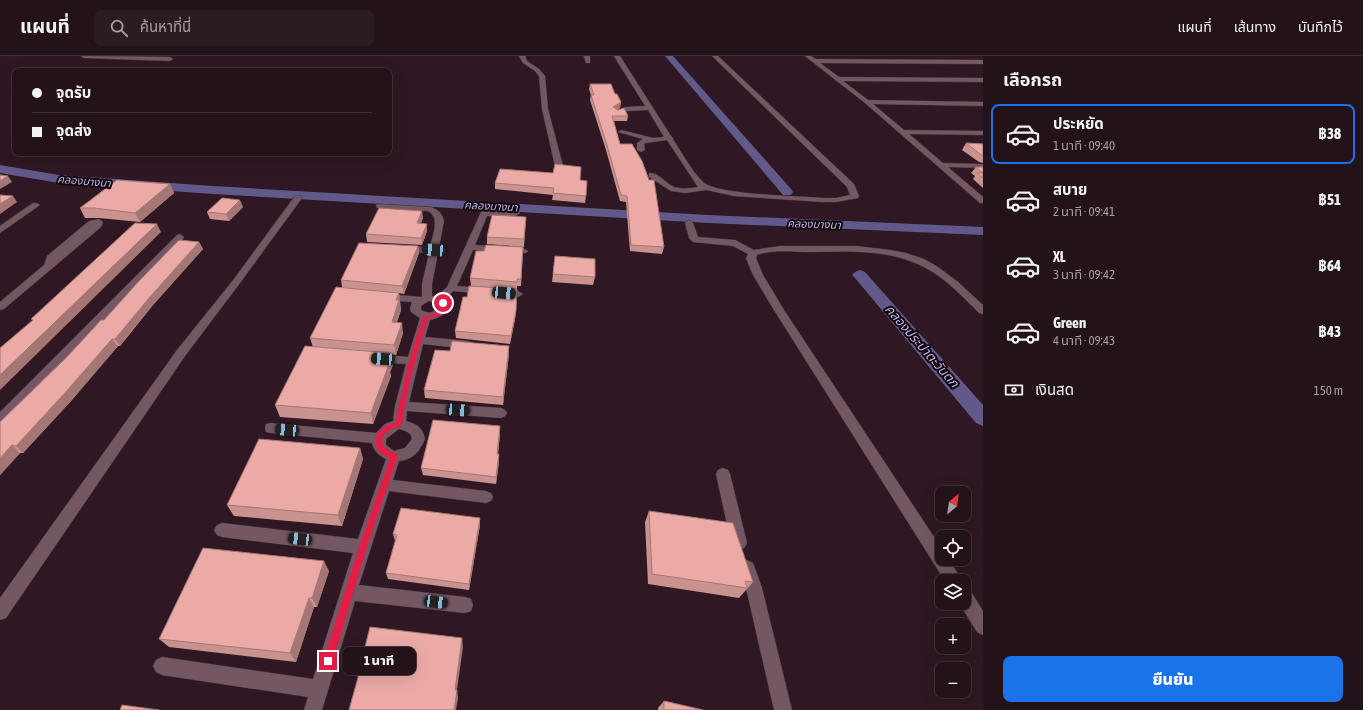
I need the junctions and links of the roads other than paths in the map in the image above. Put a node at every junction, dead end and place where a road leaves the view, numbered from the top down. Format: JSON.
{"nodes":[{"id":1,"x":84,"y":56,"type":"edge"},
{"id":2,"x":522,"y":56,"type":"edge"},
{"id":3,"x":587,"y":56,"type":"edge"},
{"id":4,"x":617,"y":56,"type":"edge"},
{"id":5,"x":715,"y":56,"type":"edge"},
{"id":6,"x":808,"y":56,"type":"edge"},
{"id":7,"x":930,"y":56,"type":"edge"},
{"id":8,"x":170,"y":59,"type":"dead end"},
{"id":9,"x":815,"y":61,"type":"junction"},
{"id":10,"x":588,"y":62,"type":"dead end"},
{"id":11,"x":940,"y":62,"type":"junction"},
{"id":12,"x":983,"y":62,"type":"edge"},
{"id":13,"x":954,"y":70,"type":"dead end"},
{"id":14,"x":960,"y":73,"type":"dead end"},
{"id":15,"x":838,"y":79,"type":"junction"},
{"id":16,"x":972,"y":79,"type":"junction"},
{"id":17,"x":983,"y":80,"type":"edge"},
{"id":18,"x":983,"y":86,"type":"edge"},
{"id":19,"x":867,"y":102,"type":"junction"},
{"id":20,"x":983,"y":104,"type":"edge"},
{"id":21,"x":650,"y":108,"type":"junction"},
{"id":22,"x":616,"y":112,"type":"edge"},
{"id":23,"x":621,"y":132,"type":"dead end"},
{"id":24,"x":901,"y":132,"type":"junction"},
{"id":25,"x":983,"y":132,"type":"edge"},
{"id":26,"x":670,"y":138,"type":"junction"},
{"id":27,"x":650,"y":140,"type":"junction"},
{"id":28,"x":641,"y":150,"type":"dead end"},
{"id":29,"x":941,"y":165,"type":"junction"},
{"id":30,"x":559,"y":166,"type":"edge"},
{"id":31,"x":983,"y":166,"type":"edge"},
{"id":32,"x":652,"y":174,"type":"dead end"},
{"id":33,"x":706,"y":188,"type":"junction"},
{"id":34,"x":298,"y":198,"type":"dead end"},
{"id":35,"x":983,"y":201,"type":"edge"},
{"id":36,"x":36,"y":205,"type":"dead end"},
{"id":37,"x":380,"y":206,"type":"dead end"},
{"id":38,"x":516,"y":213,"type":"dead end"},
{"id":39,"x":688,"y":223,"type":"dead end"},
{"id":40,"x":0,"y":230,"type":"edge"},
{"id":41,"x":180,"y":237,"type":"dead end"},
{"id":42,"x":470,"y":247,"type":"junction"},
{"id":43,"x":390,"y":248,"type":"edge"},
{"id":44,"x":434,"y":250,"type":"junction"},
{"id":45,"x":523,"y":251,"type":"edge"},
{"id":46,"x":753,"y":253,"type":"junction"},
{"id":47,"x":49,"y":265,"type":"junction"},
{"id":48,"x":451,"y":288,"type":"junction"},
{"id":49,"x":518,"y":294,"type":"edge"},
{"id":50,"x":376,"y":296,"type":"edge"},
{"id":51,"x":424,"y":299,"type":"junction"},
{"id":52,"x":439,"y":300,"type":"junction"},
{"id":53,"x":0,"y":307,"type":"edge"},
{"id":54,"x":983,"y":311,"type":"edge"},
{"id":55,"x":426,"y":317,"type":"junction"},
{"id":56,"x":418,"y":340,"type":"junction"},
{"id":57,"x":477,"y":346,"type":"edge"},
{"id":58,"x":366,"y":357,"type":"edge"},
{"id":59,"x":412,"y":361,"type":"junction"},
{"id":60,"x":401,"y":406,"type":"junction"},
{"id":61,"x":501,"y":413,"type":"dead end"},
{"id":62,"x":0,"y":420,"type":"edge"},
{"id":63,"x":399,"y":424,"type":"junction"},
{"id":64,"x":271,"y":428,"type":"dead end"},
{"id":65,"x":379,"y":438,"type":"junction"},
{"id":66,"x":394,"y":456,"type":"junction"},
{"id":67,"x":723,"y":474,"type":"dead end"},
{"id":68,"x":385,"y":485,"type":"junction"},
{"id":69,"x":486,"y":497,"type":"dead end"},
{"id":70,"x":222,"y":530,"type":"dead end"},
{"id":71,"x":363,"y":547,"type":"junction"},
{"id":72,"x":949,"y":574,"type":"edge"},
{"id":73,"x":349,"y":592,"type":"junction"},
{"id":74,"x":465,"y":605,"type":"dead end"},
{"id":75,"x":971,"y":607,"type":"edge"},
{"id":76,"x":0,"y":612,"type":"edge"},
{"id":77,"x":983,"y":626,"type":"edge"},
{"id":78,"x":162,"y":666,"type":"dead end"},
{"id":79,"x":319,"y":689,"type":"junction"},
{"id":80,"x":313,"y":710,"type":"edge"},
{"id":81,"x":783,"y":710,"type":"edge"}],
"edges":[{"from":1,"to":8,"type":"street"},
{"from":2,"to":30,"type":"street"},
{"from":3,"to":10,"type":"street"},
{"from":4,"to":21,"type":"street"},
{"from":5,"to":33,"type":"street"},
{"from":6,"to":9,"type":"street"},
{"from":7,"to":11,"type":"street"},
{"from":9,"to":11,"type":"street"},
{"from":9,"to":15,"type":"street"},
{"from":11,"to":12,"type":"street"},
{"from":11,"to":13,"type":"street"},
{"from":14,"to":16,"type":"street"},
{"from":15,"to":16,"type":"street"},
{"from":15,"to":19,"type":"street"},
{"from":16,"to":17,"type":"street"},
{"from":16,"to":18,"type":"street"},
{"from":19,"to":20,"type":"street"},
{"from":19,"to":24,"type":"street"},
{"from":21,"to":22,"type":"street"},
{"from":21,"to":26,"type":"street"},
{"from":23,"to":27,"type":"street"},
{"from":24,"to":25,"type":"street"},
{"from":24,"to":29,"type":"street"},
{"from":26,"to":27,"type":"street"},
{"from":26,"to":33,"type":"street"},
{"from":27,"to":28,"type":"street"},
{"from":29,"to":31,"type":"street"},
{"from":29,"to":35,"type":"street"},
{"from":32,"to":33,"type":"street"},
{"from":34,"to":76,"type":"street"},
{"from":36,"to":40,"type":"street"},
{"from":37,"to":44,"type":"street"},
{"from":38,"to":42,"type":"street"},
{"from":39,"to":46,"type":"street"},
{"from":41,"to":62,"type":"street"},
{"from":42,"to":45,"type":"street"},
{"from":42,"to":48,"type":"street"},
{"from":43,"to":44,"type":"street"},
{"from":44,"to":51,"type":"street"},
{"from":46,"to":54,"type":"street"},
{"from":46,"to":72,"type":"street"},
{"from":47,"to":47,"type":"street"},
{"from":47,"to":53,"type":"street"},
{"from":48,"to":49,"type":"street"},
{"from":48,"to":52,"type":"street"},
{"from":50,"to":51,"type":"street"},
{"from":51,"to":52,"type":"street"},
{"from":51,"to":55,"type":"street"},
{"from":52,"to":55,"type":"street"},
{"from":55,"to":56,"type":"street"},
{"from":56,"to":57,"type":"street"},
{"from":56,"to":59,"type":"street"},
{"from":58,"to":59,"type":"street"},
{"from":59,"to":60,"type":"street"},
{"from":60,"to":61,"type":"street"},
{"from":60,"to":63,"type":"street"},
{"from":63,"to":65,"type":"street"},
{"from":63,"to":66,"type":"street"},
{"from":64,"to":65,"type":"street"},
{"from":65,"to":66,"type":"street"},
{"from":66,"to":68,"type":"street"},
{"from":67,"to":81,"type":"street"},
{"from":68,"to":69,"type":"street"},
{"from":68,"to":71,"type":"street"},
{"from":70,"to":71,"type":"street"},
{"from":71,"to":73,"type":"street"},
{"from":73,"to":74,"type":"street"},
{"from":73,"to":79,"type":"street"},
{"from":75,"to":77,"type":"street"},
{"from":78,"to":79,"type":"street"},
{"from":79,"to":80,"type":"street"}]}
